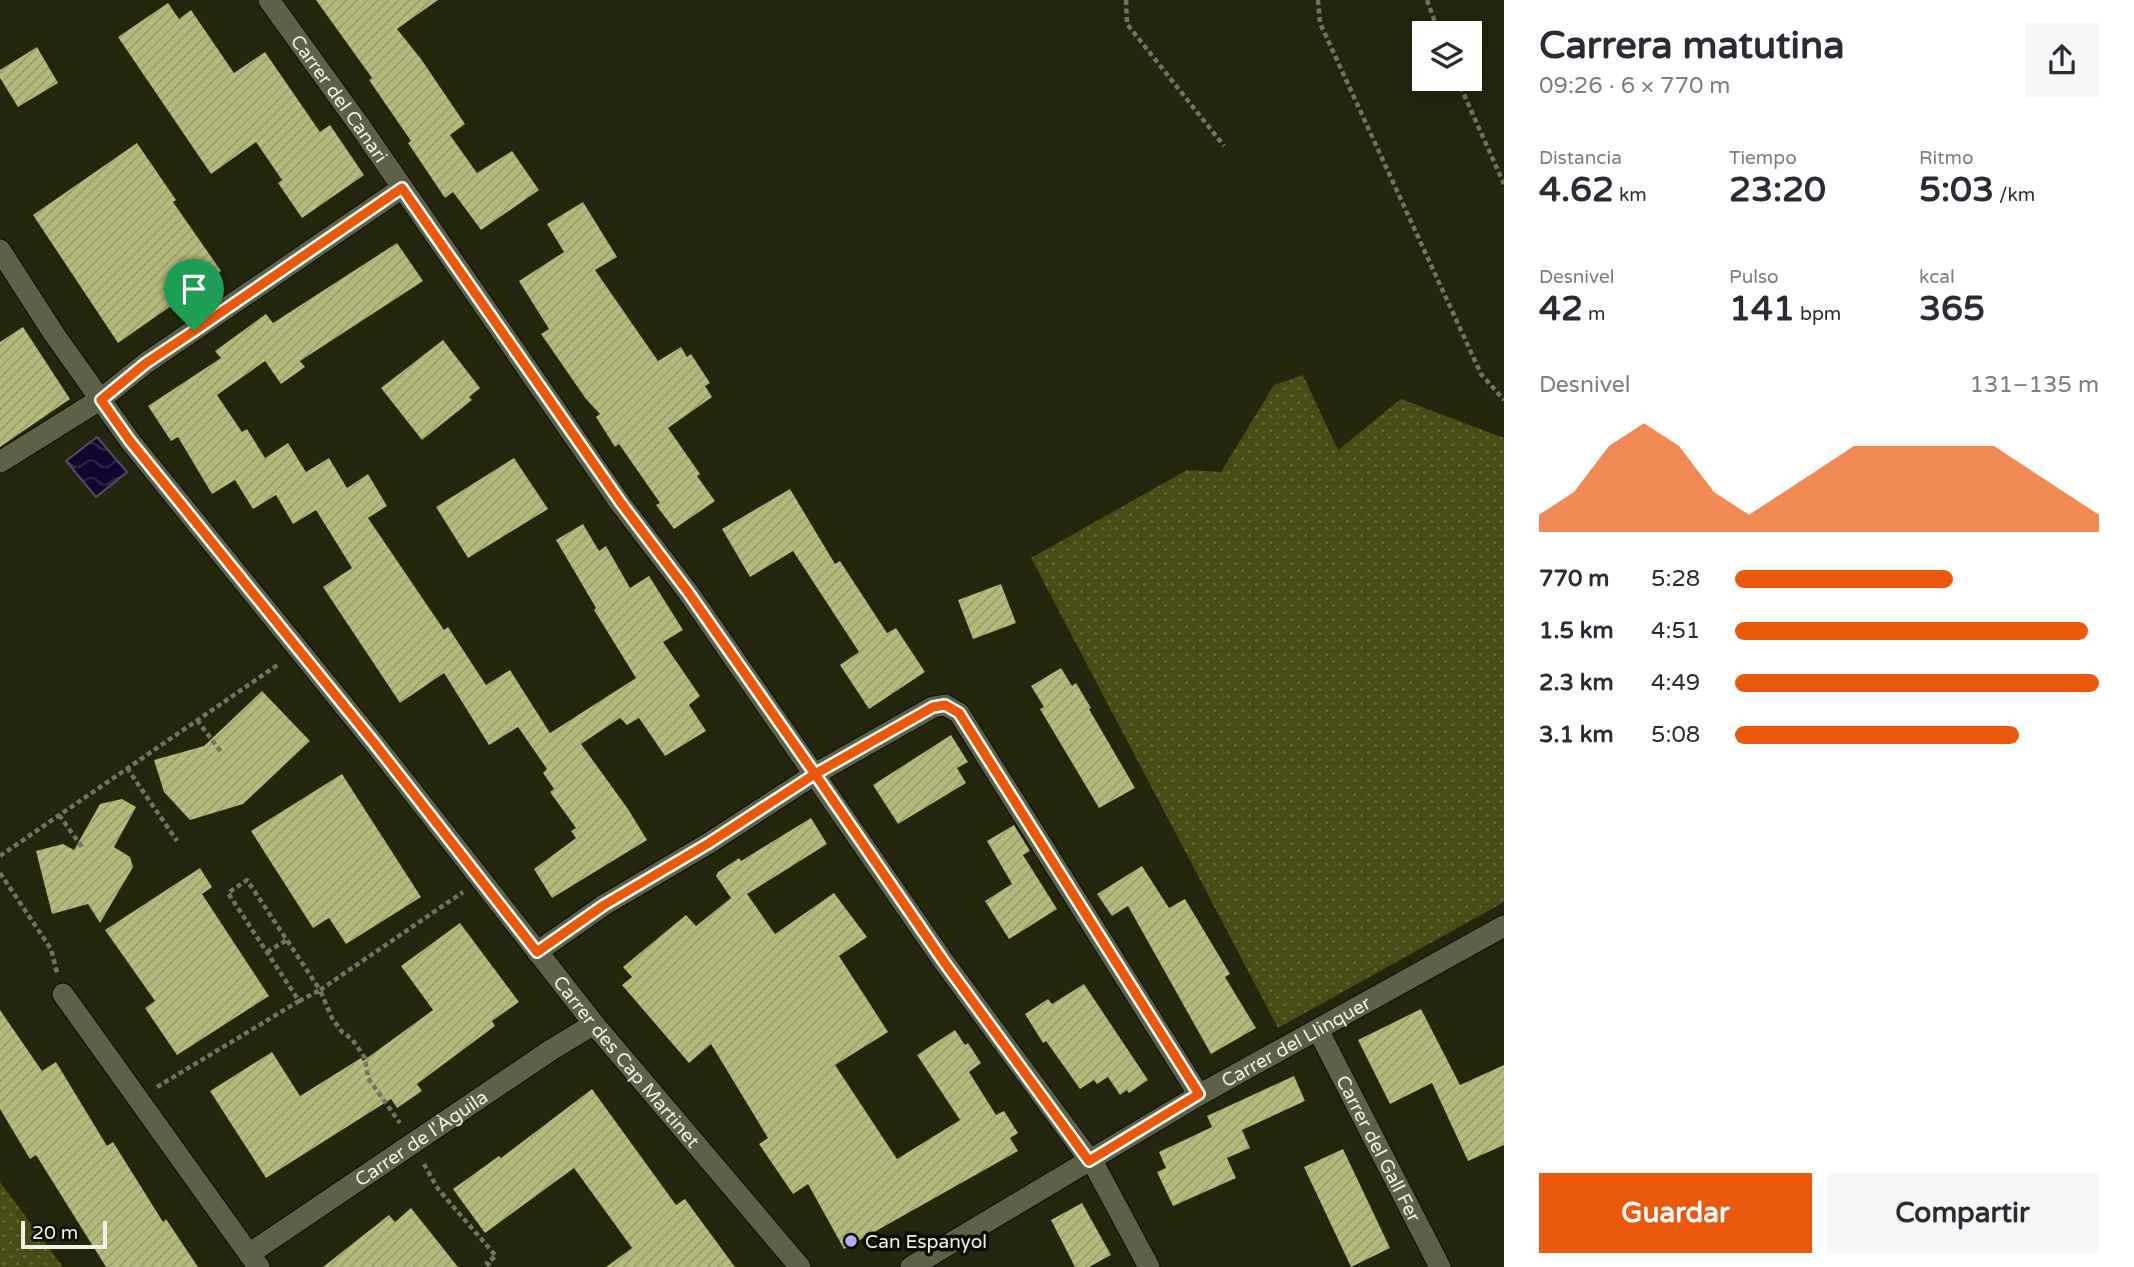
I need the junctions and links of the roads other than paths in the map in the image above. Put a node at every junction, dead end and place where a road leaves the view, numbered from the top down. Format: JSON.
{"nodes":[{"id":1,"x":269,"y":0,"type":"edge"},
{"id":2,"x":402,"y":188,"type":"junction"},
{"id":3,"x":0,"y":250,"type":"edge"},
{"id":4,"x":101,"y":400,"type":"junction"},
{"id":5,"x":0,"y":463,"type":"edge"},
{"id":6,"x":815,"y":774,"type":"junction"},
{"id":7,"x":1504,"y":926,"type":"edge"},
{"id":8,"x":537,"y":952,"type":"junction"},
{"id":9,"x":63,"y":994,"type":"road end"},
{"id":10,"x":594,"y":1024,"type":"junction"},
{"id":11,"x":1318,"y":1030,"type":"junction"},
{"id":12,"x":1199,"y":1094,"type":"junction"},
{"id":13,"x":1089,"y":1161,"type":"junction"},
{"id":14,"x":254,"y":1261,"type":"edge"},
{"id":15,"x":800,"y":1267,"type":"edge"},
{"id":16,"x":911,"y":1267,"type":"edge"},
{"id":17,"x":1149,"y":1267,"type":"edge"},
{"id":18,"x":1440,"y":1267,"type":"edge"}],
"edges":[{"from":1,"to":2,"type":"street","name":"Carrer del Canari"},
{"from":2,"to":4,"type":"street"},
{"from":2,"to":6,"type":"street","name":"Carrer del Canari"},
{"from":3,"to":4,"type":"street","name":"Carrer des Cap Martinet"},
{"from":4,"to":5,"type":"street"},
{"from":4,"to":8,"type":"street","name":"Carrer des Cap Martinet"},
{"from":6,"to":8,"type":"street"},
{"from":6,"to":12,"type":"street"},
{"from":6,"to":13,"type":"street","name":"Carrer del Canari"},
{"from":7,"to":11,"type":"street","name":"Carrer del Llinquer"},
{"from":8,"to":10,"type":"street","name":"Carrer des Cap Martinet"},
{"from":9,"to":14,"type":"street","name":"Carrer de l'Àguila"},
{"from":10,"to":14,"type":"street","name":"Carrer de l'Àguila"},
{"from":10,"to":15,"type":"street","name":"Carrer des Cap Martinet"},
{"from":11,"to":12,"type":"street","name":"Carrer del Llinquer"},
{"from":11,"to":18,"type":"street","name":"Carrer del Gall Fer"},
{"from":12,"to":13,"type":"street","name":"Carrer del Llinquer"},
{"from":13,"to":16,"type":"street","name":"Carrer del Llinquer"},
{"from":13,"to":17,"type":"street","name":"Carrer del Canari"}]}
